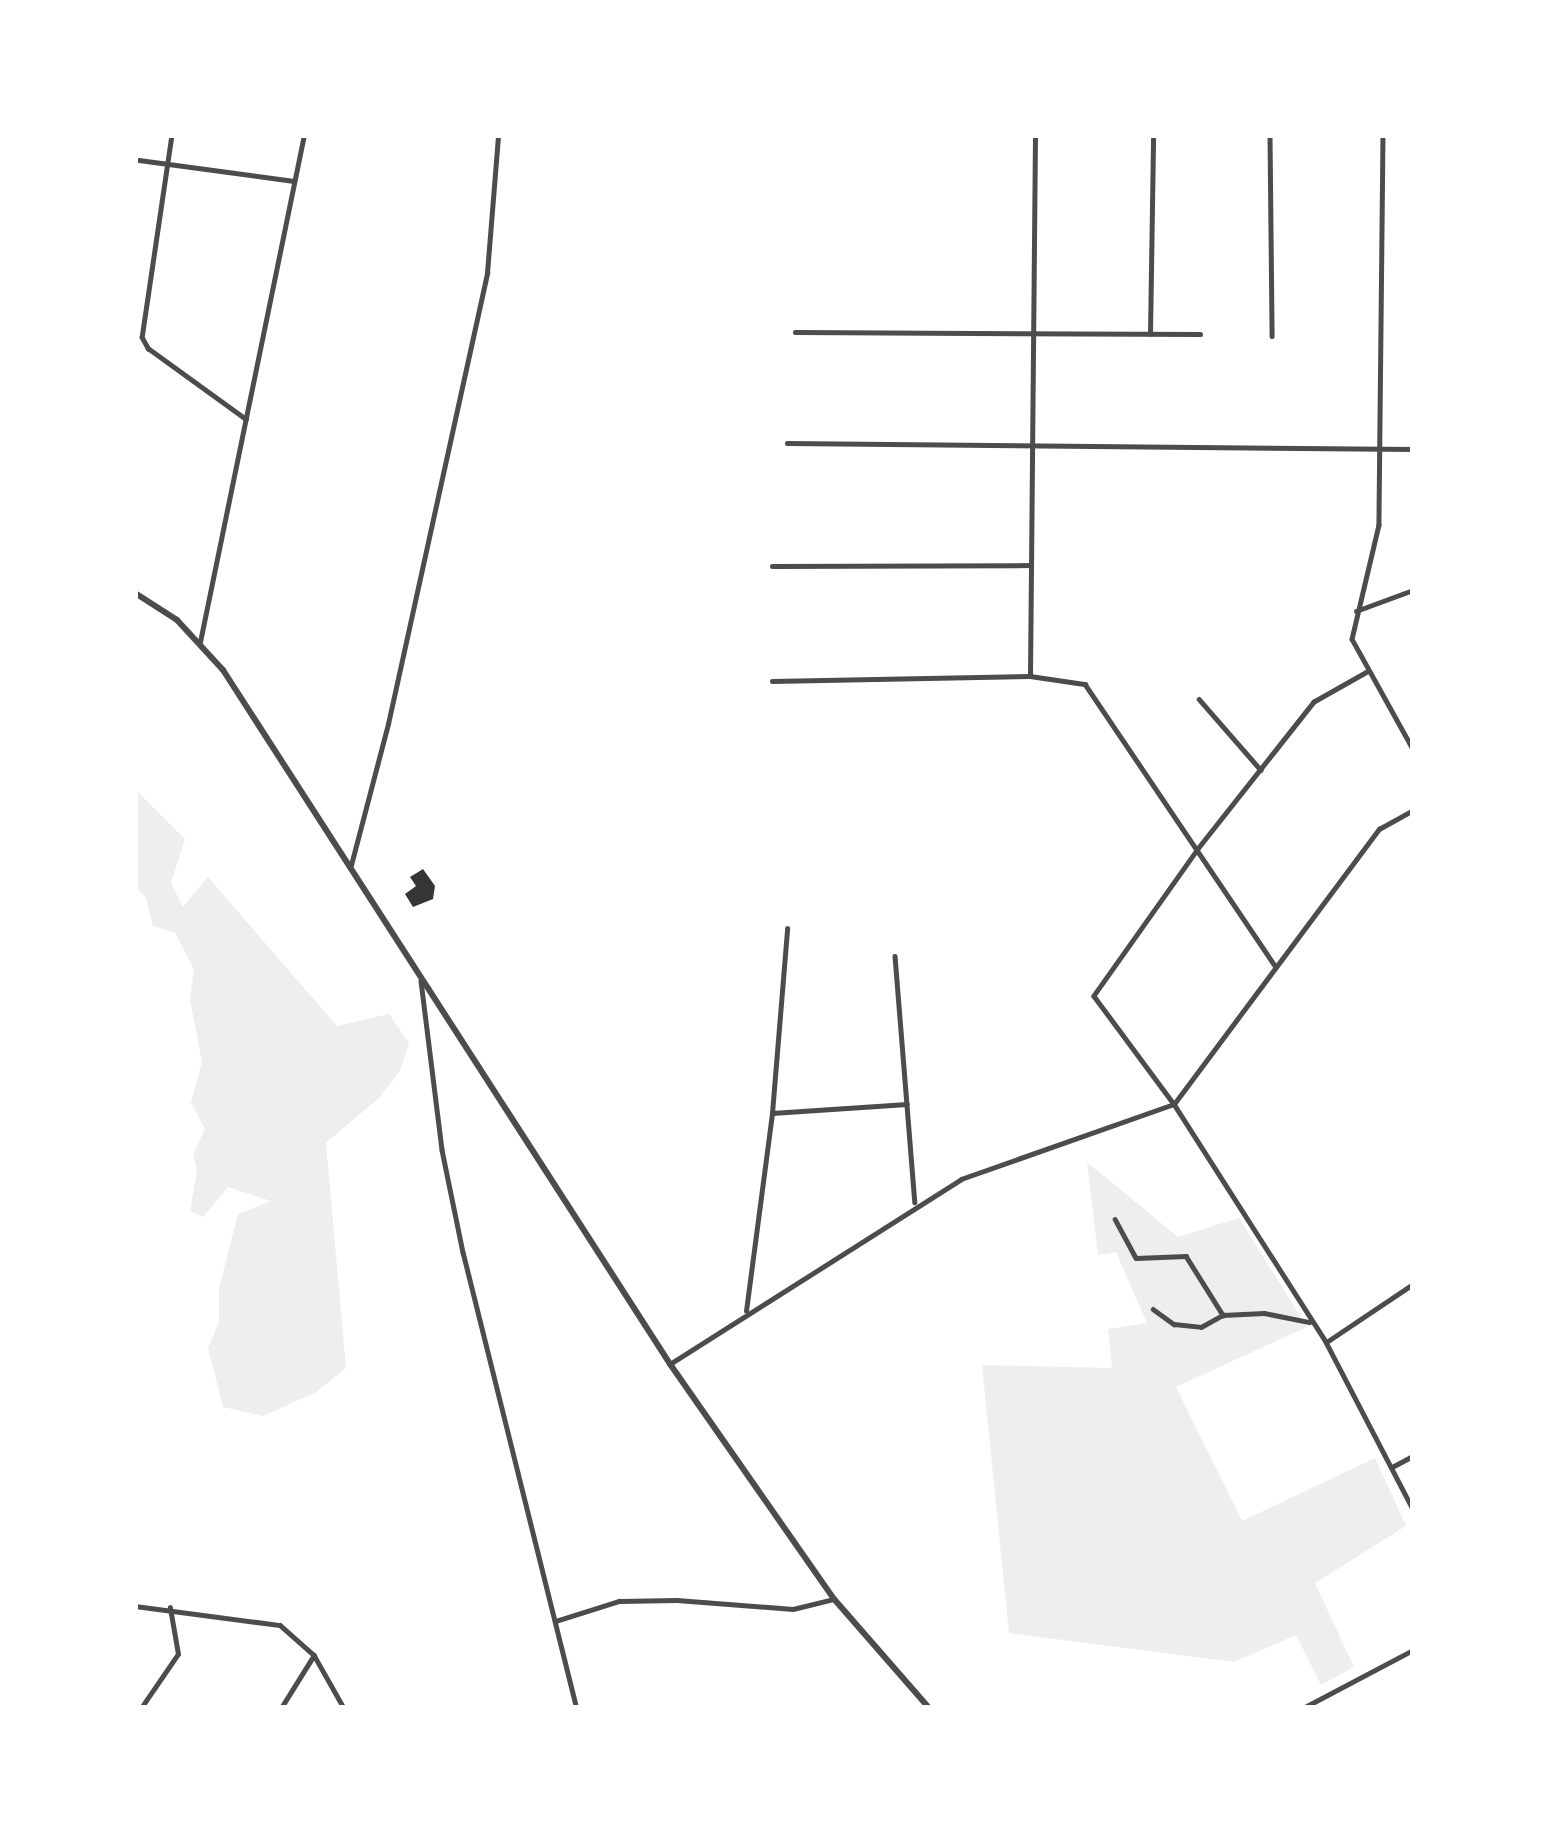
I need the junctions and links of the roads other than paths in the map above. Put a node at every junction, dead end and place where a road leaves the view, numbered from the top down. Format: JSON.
{"nodes":[{"id":1,"x":172,"y":135,"type":"edge"},
{"id":2,"x":304,"y":135,"type":"edge"},
{"id":3,"x":498,"y":135,"type":"edge"},
{"id":4,"x":1035,"y":135,"type":"edge"},
{"id":5,"x":1154,"y":135,"type":"edge"},
{"id":6,"x":1270,"y":135,"type":"edge"},
{"id":7,"x":1383,"y":135,"type":"edge"},
{"id":8,"x":140,"y":160,"type":"dead end"},
{"id":9,"x":167,"y":163,"type":"junction"},
{"id":10,"x":294,"y":182,"type":"junction"},
{"id":11,"x":795,"y":332,"type":"dead end"},
{"id":12,"x":1034,"y":333,"type":"junction"},
{"id":13,"x":1150,"y":334,"type":"junction"},
{"id":14,"x":1200,"y":334,"type":"dead end"},
{"id":15,"x":1272,"y":336,"type":"dead end"},
{"id":16,"x":246,"y":419,"type":"junction"},
{"id":17,"x":787,"y":443,"type":"dead end"},
{"id":18,"x":1034,"y":444,"type":"junction"},
{"id":19,"x":1383,"y":448,"type":"junction"},
{"id":20,"x":1413,"y":448,"type":"edge"},
{"id":21,"x":1031,"y":565,"type":"junction"},
{"id":22,"x":772,"y":566,"type":"dead end"},
{"id":23,"x":1413,"y":590,"type":"edge"},
{"id":24,"x":135,"y":593,"type":"edge"},
{"id":25,"x":1356,"y":610,"type":"junction"},
{"id":26,"x":200,"y":642,"type":"junction"},
{"id":27,"x":1369,"y":671,"type":"junction"},
{"id":28,"x":1030,"y":676,"type":"junction"},
{"id":29,"x":772,"y":681,"type":"dead end"},
{"id":30,"x":1199,"y":699,"type":"dead end"},
{"id":31,"x":1413,"y":749,"type":"edge"},
{"id":32,"x":1261,"y":770,"type":"junction"},
{"id":33,"x":1413,"y":810,"type":"edge"},
{"id":34,"x":1198,"y":849,"type":"junction"},
{"id":35,"x":351,"y":865,"type":"junction"},
{"id":36,"x":787,"y":928,"type":"dead end"},
{"id":37,"x":895,"y":956,"type":"dead end"},
{"id":38,"x":1276,"y":967,"type":"junction"},
{"id":39,"x":421,"y":981,"type":"junction"},
{"id":40,"x":907,"y":1104,"type":"junction"},
{"id":41,"x":1174,"y":1104,"type":"junction"},
{"id":42,"x":772,"y":1113,"type":"junction"},
{"id":43,"x":915,"y":1203,"type":"junction"},
{"id":44,"x":1115,"y":1219,"type":"dead end"},
{"id":45,"x":1413,"y":1284,"type":"edge"},
{"id":46,"x":1153,"y":1309,"type":"dead end"},
{"id":47,"x":746,"y":1312,"type":"junction"},
{"id":48,"x":1223,"y":1315,"type":"junction"},
{"id":49,"x":1311,"y":1322,"type":"junction"},
{"id":50,"x":1326,"y":1342,"type":"junction"},
{"id":51,"x":670,"y":1364,"type":"junction"},
{"id":52,"x":1413,"y":1456,"type":"edge"},
{"id":53,"x":1391,"y":1468,"type":"junction"},
{"id":54,"x":1413,"y":1509,"type":"edge"},
{"id":55,"x":834,"y":1599,"type":"junction"},
{"id":56,"x":135,"y":1606,"type":"edge"},
{"id":57,"x":170,"y":1608,"type":"junction"},
{"id":58,"x":556,"y":1621,"type":"junction"},
{"id":59,"x":1413,"y":1650,"type":"edge"},
{"id":60,"x":314,"y":1655,"type":"junction"},
{"id":61,"x":1313,"y":1706,"type":"edge"},
{"id":62,"x":141,"y":1708,"type":"edge"},
{"id":63,"x":281,"y":1708,"type":"edge"},
{"id":64,"x":344,"y":1708,"type":"edge"},
{"id":65,"x":578,"y":1708,"type":"edge"},
{"id":66,"x":929,"y":1708,"type":"edge"},
{"id":67,"x":1303,"y":1708,"type":"edge"}],
"edges":[{"from":1,"to":9,"type":"street"},
{"from":2,"to":10,"type":"street"},
{"from":3,"to":35,"type":"street"},
{"from":4,"to":12,"type":"street"},
{"from":5,"to":13,"type":"street"},
{"from":6,"to":15,"type":"street"},
{"from":7,"to":19,"type":"street"},
{"from":8,"to":9,"type":"street"},
{"from":9,"to":10,"type":"street"},
{"from":9,"to":16,"type":"street"},
{"from":10,"to":16,"type":"street"},
{"from":11,"to":12,"type":"street"},
{"from":12,"to":13,"type":"street"},
{"from":12,"to":18,"type":"street"},
{"from":13,"to":14,"type":"street"},
{"from":16,"to":26,"type":"street"},
{"from":17,"to":18,"type":"street"},
{"from":18,"to":19,"type":"street"},
{"from":18,"to":21,"type":"street"},
{"from":19,"to":20,"type":"street"},
{"from":19,"to":25,"type":"street"},
{"from":21,"to":22,"type":"street"},
{"from":21,"to":28,"type":"street"},
{"from":23,"to":25,"type":"street"},
{"from":24,"to":26,"type":"street"},
{"from":25,"to":27,"type":"street"},
{"from":26,"to":35,"type":"street"},
{"from":27,"to":31,"type":"street"},
{"from":27,"to":32,"type":"street"},
{"from":28,"to":29,"type":"street"},
{"from":28,"to":34,"type":"street"},
{"from":30,"to":32,"type":"street"},
{"from":32,"to":34,"type":"street"},
{"from":33,"to":38,"type":"street"},
{"from":34,"to":38,"type":"street"},
{"from":34,"to":41,"type":"street"},
{"from":35,"to":39,"type":"street"},
{"from":36,"to":42,"type":"street"},
{"from":37,"to":40,"type":"street"},
{"from":38,"to":41,"type":"street"},
{"from":39,"to":51,"type":"street"},
{"from":39,"to":58,"type":"street"},
{"from":40,"to":42,"type":"street"},
{"from":40,"to":43,"type":"street"},
{"from":41,"to":43,"type":"street"},
{"from":41,"to":49,"type":"street"},
{"from":42,"to":47,"type":"street"},
{"from":43,"to":47,"type":"street"},
{"from":44,"to":48,"type":"street"},
{"from":45,"to":50,"type":"street"},
{"from":46,"to":48,"type":"street"},
{"from":47,"to":51,"type":"street"},
{"from":48,"to":49,"type":"street"},
{"from":49,"to":50,"type":"street"},
{"from":50,"to":53,"type":"street"},
{"from":51,"to":55,"type":"street"},
{"from":52,"to":53,"type":"street"},
{"from":53,"to":54,"type":"street"},
{"from":55,"to":58,"type":"street"},
{"from":55,"to":66,"type":"street"},
{"from":56,"to":57,"type":"street"},
{"from":57,"to":60,"type":"street"},
{"from":57,"to":62,"type":"street"},
{"from":58,"to":65,"type":"street"},
{"from":59,"to":61,"type":"street"},
{"from":60,"to":63,"type":"street"},
{"from":60,"to":64,"type":"street"},
{"from":61,"to":67,"type":"street"}]}
